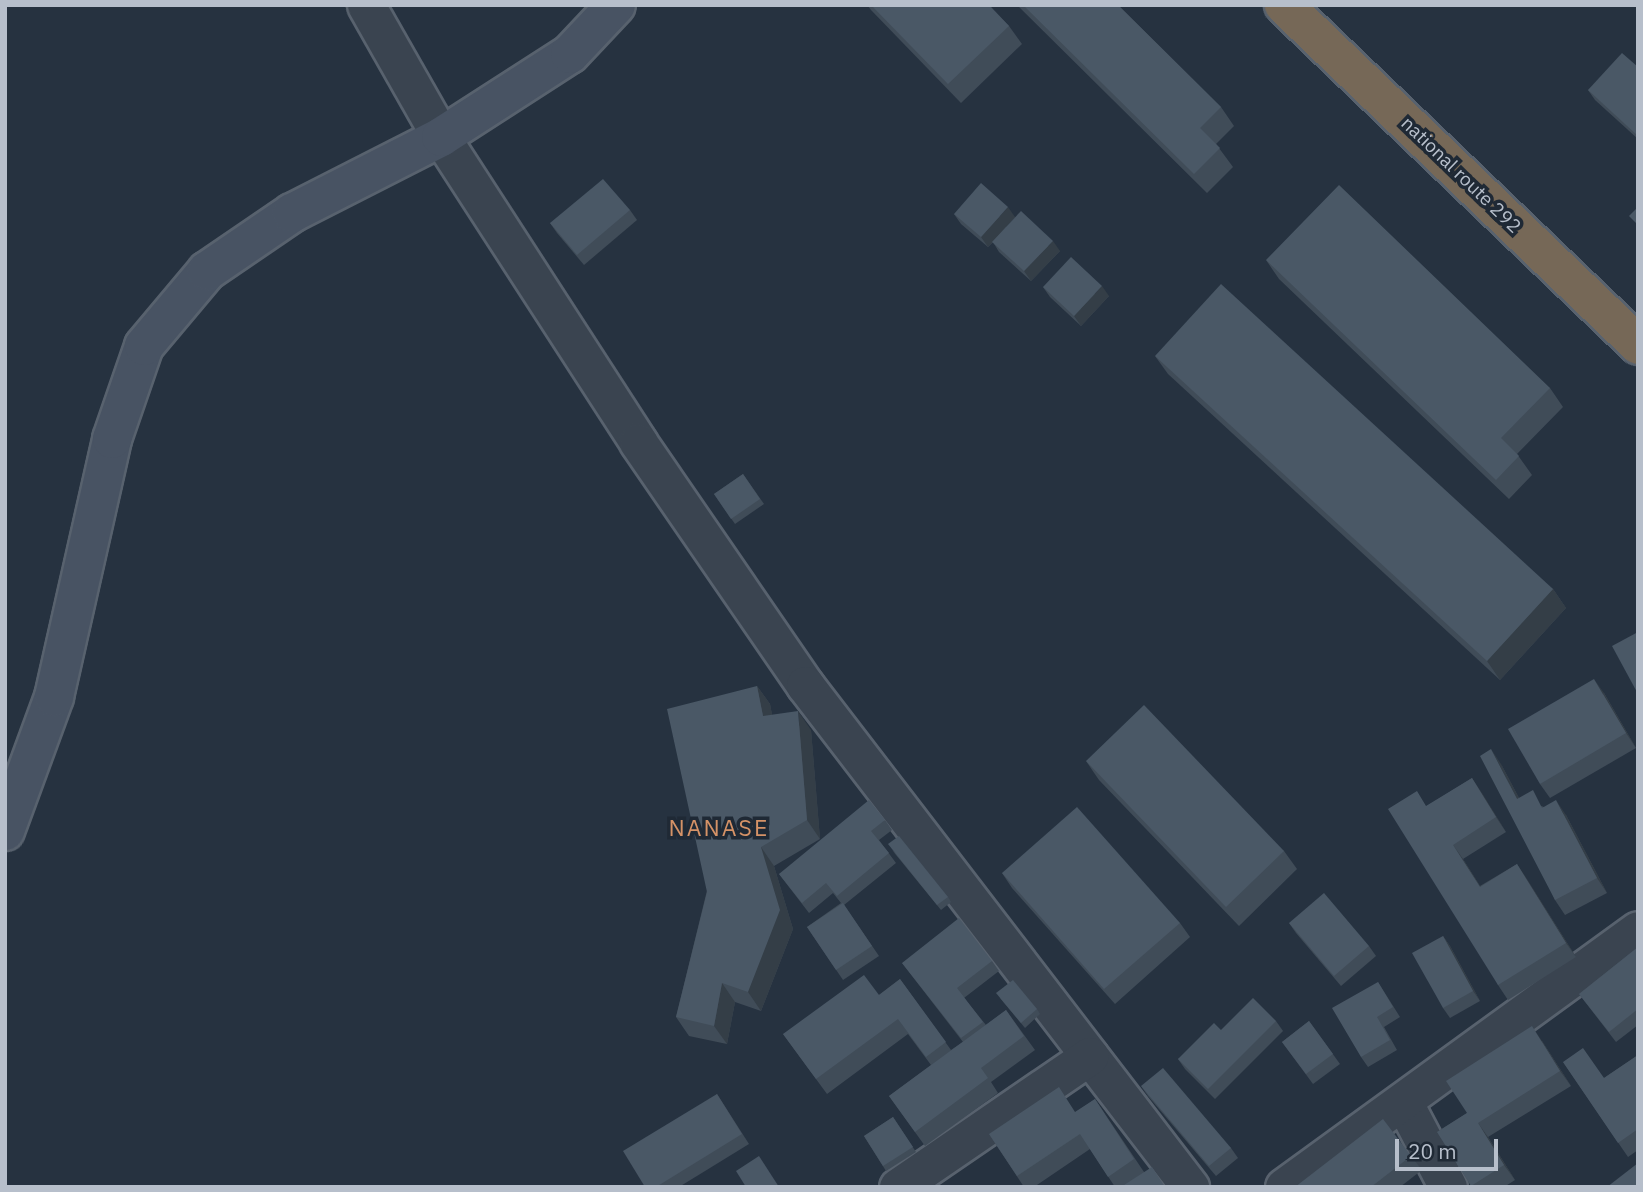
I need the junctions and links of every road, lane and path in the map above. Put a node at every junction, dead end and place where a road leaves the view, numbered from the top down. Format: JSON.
{"nodes":[{"id":1,"x":366,"y":5,"type":"edge"},
{"id":2,"x":616,"y":5,"type":"edge"},
{"id":3,"x":1284,"y":5,"type":"edge"},
{"id":4,"x":441,"y":137,"type":"junction"},
{"id":5,"x":1638,"y":345,"type":"edge"},
{"id":6,"x":5,"y":831,"type":"edge"},
{"id":7,"x":1638,"y":930,"type":"edge"},
{"id":8,"x":1089,"y":1056,"type":"junction"},
{"id":9,"x":1404,"y":1103,"type":"junction"},
{"id":10,"x":898,"y":1187,"type":"edge"},
{"id":11,"x":1190,"y":1187,"type":"edge"},
{"id":12,"x":1284,"y":1187,"type":"edge"},
{"id":13,"x":1448,"y":1187,"type":"edge"}],
"edges":[{"from":1,"to":4,"type":"street"},
{"from":2,"to":4,"type":"street"},
{"from":3,"to":5,"type":"highway","name":"national route 292"},
{"from":4,"to":6,"type":"street"},
{"from":4,"to":8,"type":"street"},
{"from":7,"to":9,"type":"street"},
{"from":8,"to":10,"type":"street"},
{"from":8,"to":11,"type":"street"},
{"from":9,"to":12,"type":"street"},
{"from":9,"to":13,"type":"street"}]}
